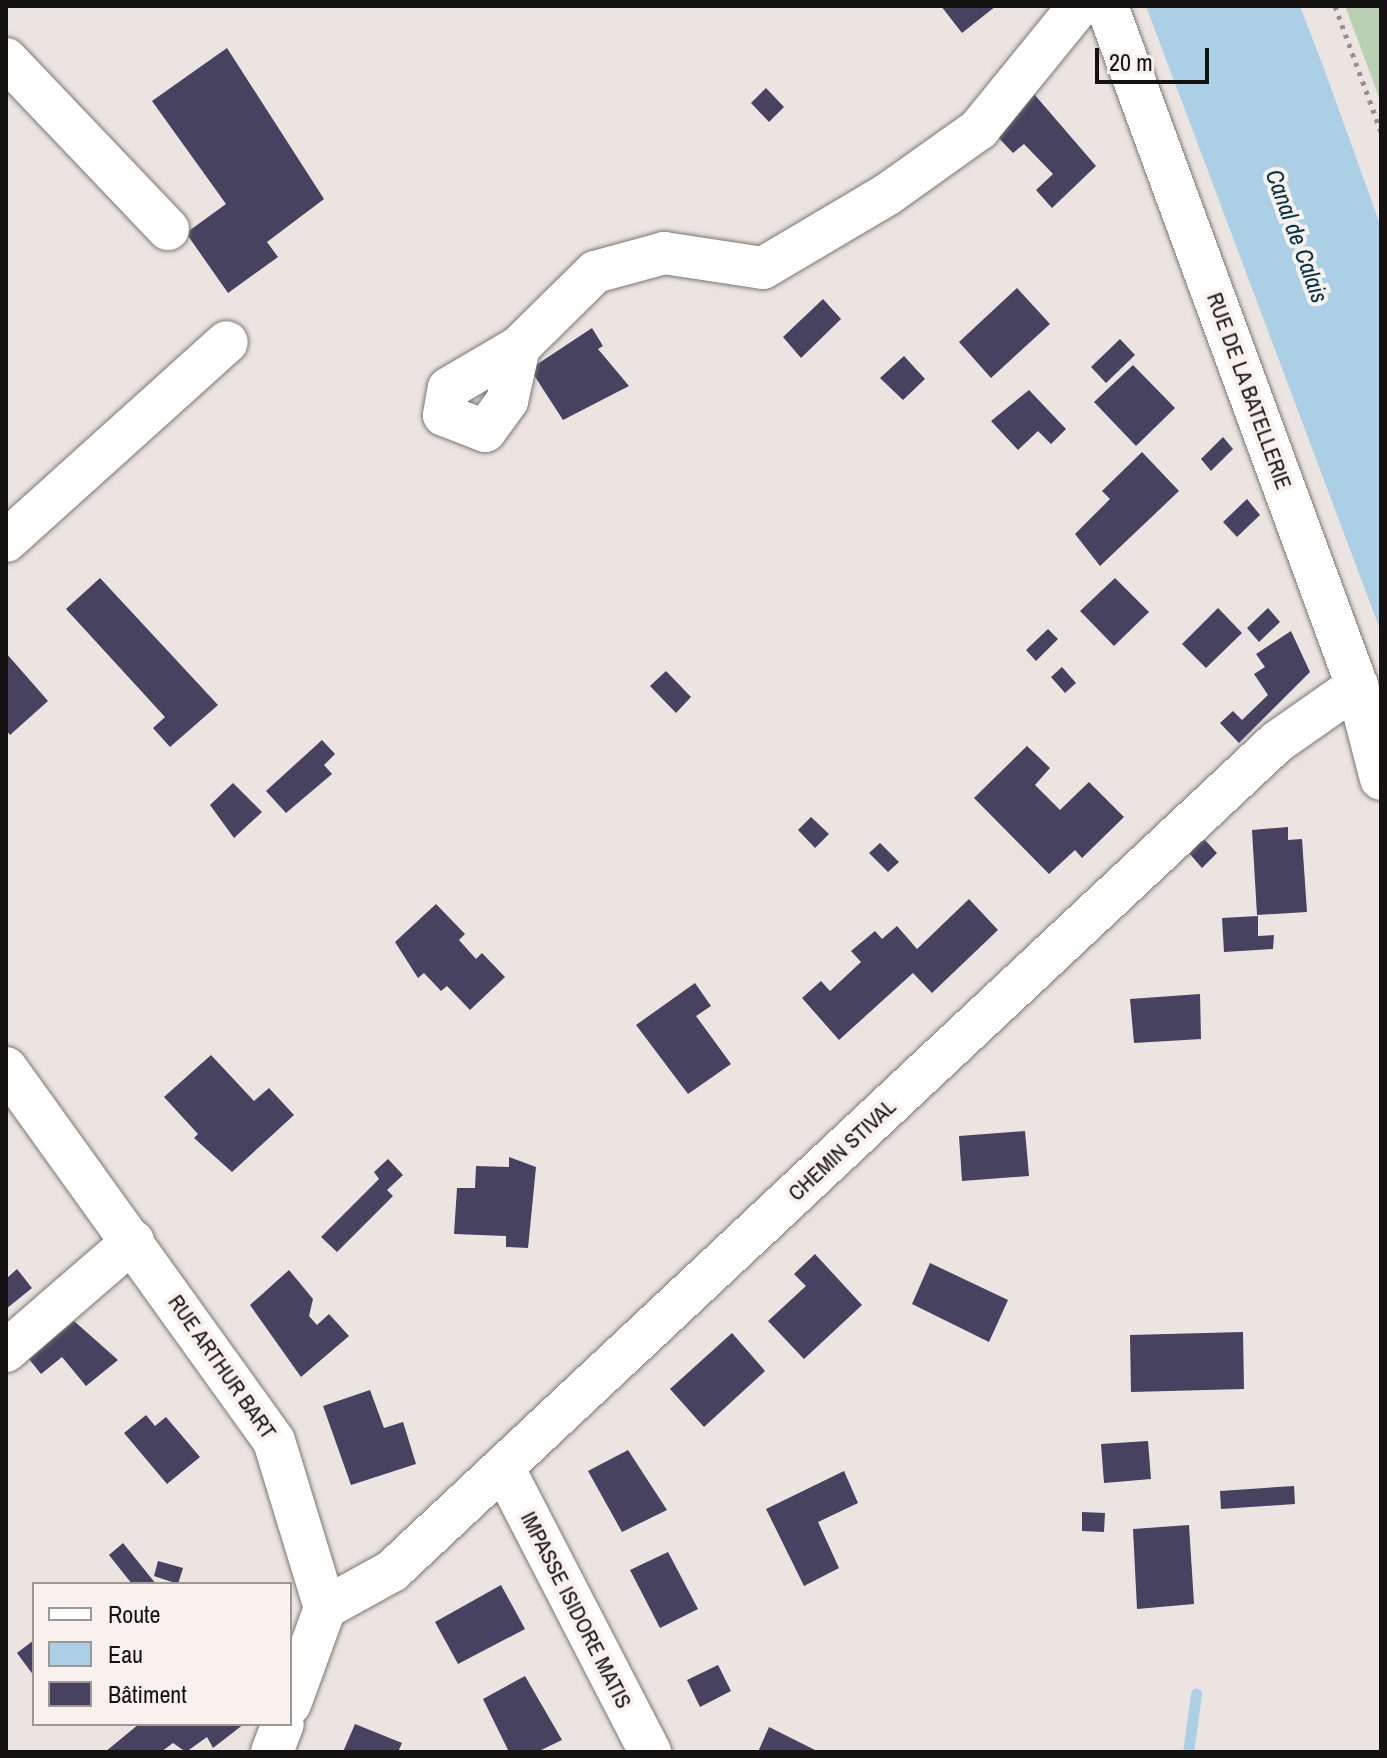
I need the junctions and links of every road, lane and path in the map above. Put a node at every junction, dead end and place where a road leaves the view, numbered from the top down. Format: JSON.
{"nodes":[{"id":1,"x":1079,"y":6,"type":"edge"},
{"id":2,"x":1107,"y":6,"type":"edge"},
{"id":3,"x":1335,"y":6,"type":"edge"},
{"id":4,"x":6,"y":59,"type":"edge"},
{"id":5,"x":1381,"y":132,"type":"edge"},
{"id":6,"x":168,"y":229,"type":"dead end"},
{"id":7,"x":227,"y":342,"type":"dead end"},
{"id":8,"x":519,"y":347,"type":"dead end"},
{"id":9,"x":6,"y":541,"type":"edge"},
{"id":10,"x":1357,"y":686,"type":"junction"},
{"id":11,"x":1381,"y":779,"type":"edge"},
{"id":12,"x":6,"y":1068,"type":"edge"},
{"id":13,"x":133,"y":1241,"type":"junction"},
{"id":14,"x":6,"y":1351,"type":"edge"},
{"id":15,"x":503,"y":1467,"type":"junction"},
{"id":16,"x":325,"y":1608,"type":"junction"},
{"id":17,"x":292,"y":1699,"type":"edge"},
{"id":18,"x":282,"y":1726,"type":"edge"},
{"id":19,"x":272,"y":1752,"type":"edge"},
{"id":20,"x":650,"y":1752,"type":"edge"}],
"edges":[{"from":1,"to":8,"type":"street"},
{"from":2,"to":10,"type":"street","name":"RUE DE LA BATELLERIE"},
{"from":3,"to":5,"type":"path"},
{"from":4,"to":6,"type":"street"},
{"from":7,"to":9,"type":"street"},
{"from":10,"to":11,"type":"street","name":"RUE DE LA BATELLERIE"},
{"from":10,"to":15,"type":"street","name":"CHEMIN STIVAL"},
{"from":12,"to":13,"type":"street","name":"RUE ARTHUR BART"},
{"from":13,"to":14,"type":"street"},
{"from":13,"to":16,"type":"street","name":"RUE ARTHUR BART"},
{"from":15,"to":16,"type":"street","name":"CHEMIN STIVAL"},
{"from":15,"to":20,"type":"street","name":"IMPASSE ISIDORE MATIS"},
{"from":16,"to":17,"type":"street"},
{"from":18,"to":19,"type":"street"}]}
